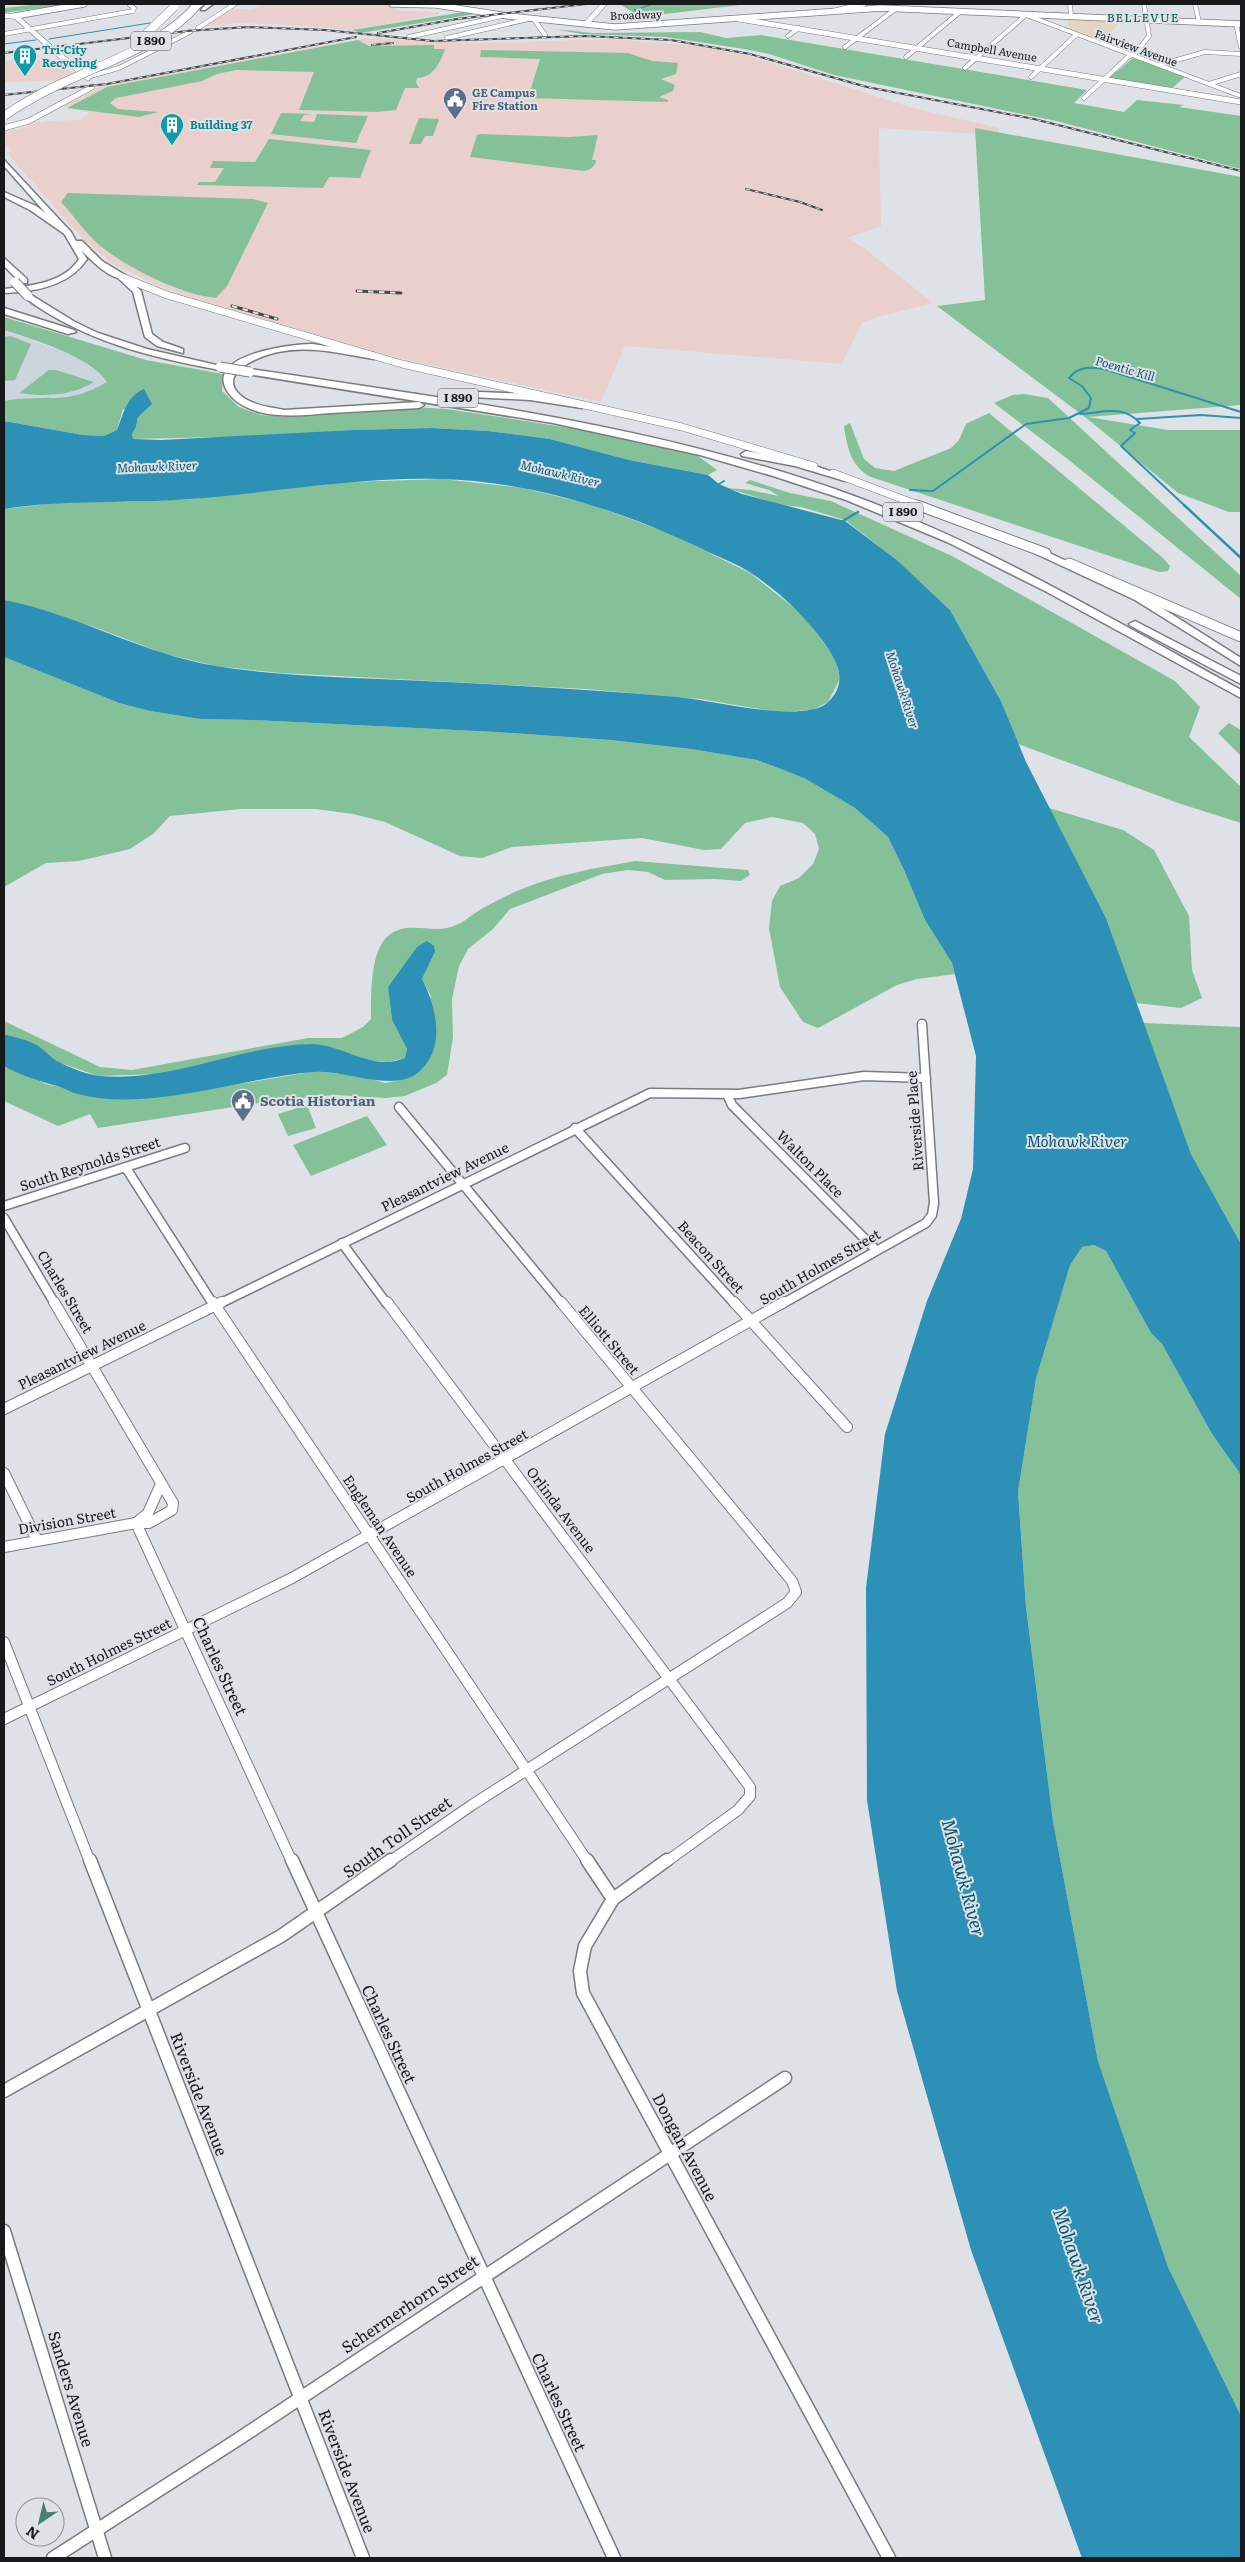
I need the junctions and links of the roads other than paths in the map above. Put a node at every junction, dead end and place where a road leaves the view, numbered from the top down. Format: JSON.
{"nodes":[{"id":1,"x":84,"y":4,"type":"edge"},
{"id":2,"x":128,"y":4,"type":"edge"},
{"id":3,"x":190,"y":4,"type":"edge"},
{"id":4,"x":210,"y":4,"type":"edge"},
{"id":5,"x":235,"y":4,"type":"edge"},
{"id":6,"x":392,"y":4,"type":"edge"},
{"id":7,"x":863,"y":4,"type":"edge"},
{"id":8,"x":1070,"y":4,"type":"edge"},
{"id":9,"x":1144,"y":4,"type":"edge"},
{"id":10,"x":1195,"y":4,"type":"edge"},
{"id":11,"x":175,"y":5,"type":"edge"},
{"id":12,"x":604,"y":5,"type":"edge"},
{"id":13,"x":200,"y":6,"type":"edge"},
{"id":14,"x":892,"y":7,"type":"edge"},
{"id":15,"x":835,"y":11,"type":"junction"},
{"id":16,"x":962,"y":11,"type":"junction"},
{"id":17,"x":1026,"y":14,"type":"junction"},
{"id":18,"x":15,"y":16,"type":"junction"},
{"id":19,"x":502,"y":16,"type":"junction"},
{"id":20,"x":1071,"y":16,"type":"junction"},
{"id":21,"x":4,"y":17,"type":"edge"},
{"id":22,"x":533,"y":18,"type":"junction"},
{"id":23,"x":739,"y":19,"type":"junction"},
{"id":24,"x":1147,"y":20,"type":"junction"},
{"id":25,"x":1199,"y":22,"type":"junction"},
{"id":26,"x":586,"y":24,"type":"junction"},
{"id":27,"x":1239,"y":24,"type":"edge"},
{"id":28,"x":198,"y":28,"type":"dead end"},
{"id":29,"x":799,"y":28,"type":"junction"},
{"id":30,"x":31,"y":29,"type":"junction"},
{"id":31,"x":190,"y":32,"type":"dead end"},
{"id":32,"x":4,"y":34,"type":"edge"},
{"id":33,"x":545,"y":34,"type":"dead end"},
{"id":34,"x":1076,"y":35,"type":"junction"},
{"id":35,"x":788,"y":36,"type":"dead end"},
{"id":36,"x":409,"y":37,"type":"dead end"},
{"id":37,"x":447,"y":38,"type":"dead end"},
{"id":38,"x":857,"y":38,"type":"junction"},
{"id":39,"x":845,"y":47,"type":"dead end"},
{"id":40,"x":1241,"y":47,"type":"edge"},
{"id":41,"x":917,"y":48,"type":"junction"},
{"id":42,"x":1241,"y":54,"type":"edge"},
{"id":43,"x":1132,"y":55,"type":"junction"},
{"id":44,"x":906,"y":57,"type":"dead end"},
{"id":45,"x":978,"y":58,"type":"junction"},
{"id":46,"x":1159,"y":65,"type":"junction"},
{"id":47,"x":93,"y":67,"type":"junction"},
{"id":48,"x":965,"y":68,"type":"dead end"},
{"id":49,"x":1040,"y":69,"type":"junction"},
{"id":50,"x":1241,"y":74,"type":"edge"},
{"id":51,"x":1030,"y":77,"type":"dead end"},
{"id":52,"x":87,"y":78,"type":"joint"},
{"id":53,"x":1104,"y":79,"type":"junction"},
{"id":54,"x":1209,"y":84,"type":"junction"},
{"id":55,"x":92,"y":87,"type":"dead end"},
{"id":56,"x":1241,"y":96,"type":"edge"},
{"id":57,"x":1084,"y":98,"type":"dead end"},
{"id":58,"x":1241,"y":102,"type":"edge"},
{"id":59,"x":4,"y":110,"type":"edge"},
{"id":60,"x":47,"y":111,"type":"junction"},
{"id":61,"x":4,"y":116,"type":"edge"},
{"id":62,"x":4,"y":127,"type":"edge"},
{"id":63,"x":4,"y":162,"type":"edge"},
{"id":64,"x":4,"y":194,"type":"edge"},
{"id":65,"x":67,"y":232,"type":"junction"},
{"id":66,"x":4,"y":261,"type":"edge"},
{"id":67,"x":4,"y":270,"type":"edge"},
{"id":68,"x":122,"y":277,"type":"junction"},
{"id":69,"x":20,"y":281,"type":"junction"},
{"id":70,"x":4,"y":291,"type":"edge"},
{"id":71,"x":33,"y":295,"type":"junction"},
{"id":72,"x":4,"y":311,"type":"edge"},
{"id":73,"x":374,"y":356,"type":"junction"},
{"id":74,"x":193,"y":362,"type":"junction"},
{"id":75,"x":223,"y":364,"type":"junction"},
{"id":76,"x":253,"y":369,"type":"junction"},
{"id":77,"x":360,"y":383,"type":"junction"},
{"id":78,"x":582,"y":405,"type":"junction"},
{"id":79,"x":538,"y":416,"type":"junction"},
{"id":80,"x":658,"y":434,"type":"junction"},
{"id":81,"x":845,"y":478,"type":"junction"},
{"id":82,"x":1034,"y":549,"type":"junction"},
{"id":83,"x":1136,"y":637,"type":"junction"},
{"id":84,"x":1241,"y":637,"type":"edge"},
{"id":85,"x":1241,"y":663,"type":"edge"},
{"id":86,"x":1241,"y":681,"type":"edge"},
{"id":87,"x":1241,"y":695,"type":"edge"},
{"id":88,"x":1241,"y":702,"type":"edge"},
{"id":89,"x":922,"y":1024,"type":"dead end"},
{"id":90,"x":926,"y":1078,"type":"junction"},
{"id":91,"x":727,"y":1094,"type":"junction"},
{"id":92,"x":399,"y":1107,"type":"dead end"},
{"id":93,"x":575,"y":1128,"type":"junction"},
{"id":94,"x":185,"y":1148,"type":"dead end"},
{"id":95,"x":126,"y":1168,"type":"junction"},
{"id":96,"x":461,"y":1184,"type":"junction"},
{"id":97,"x":4,"y":1206,"type":"edge"},
{"id":98,"x":932,"y":1215,"type":"joint"},
{"id":99,"x":4,"y":1218,"type":"edge"},
{"id":100,"x":342,"y":1243,"type":"junction"},
{"id":101,"x":876,"y":1250,"type":"junction"},
{"id":102,"x":215,"y":1306,"type":"junction"},
{"id":103,"x":750,"y":1322,"type":"junction"},
{"id":104,"x":91,"y":1366,"type":"junction"},
{"id":105,"x":632,"y":1389,"type":"junction"},
{"id":106,"x":4,"y":1409,"type":"edge"},
{"id":107,"x":847,"y":1427,"type":"dead end"},
{"id":108,"x":506,"y":1460,"type":"junction"},
{"id":109,"x":4,"y":1473,"type":"edge"},
{"id":110,"x":161,"y":1484,"type":"junction"},
{"id":111,"x":136,"y":1523,"type":"junction"},
{"id":112,"x":370,"y":1536,"type":"junction"},
{"id":113,"x":37,"y":1540,"type":"junction"},
{"id":114,"x":4,"y":1547,"type":"edge"},
{"id":115,"x":796,"y":1592,"type":"joint"},
{"id":116,"x":186,"y":1631,"type":"junction"},
{"id":117,"x":4,"y":1642,"type":"edge"},
{"id":118,"x":670,"y":1678,"type":"junction"},
{"id":119,"x":29,"y":1706,"type":"junction"},
{"id":120,"x":4,"y":1719,"type":"edge"},
{"id":121,"x":527,"y":1771,"type":"junction"},
{"id":122,"x":750,"y":1796,"type":"joint"},
{"id":123,"x":612,"y":1899,"type":"junction"},
{"id":124,"x":315,"y":1914,"type":"junction"},
{"id":125,"x":149,"y":2011,"type":"junction"},
{"id":126,"x":785,"y":2078,"type":"dead end"},
{"id":127,"x":4,"y":2091,"type":"edge"},
{"id":128,"x":669,"y":2152,"type":"junction"},
{"id":129,"x":4,"y":2231,"type":"edge"},
{"id":130,"x":482,"y":2276,"type":"junction"},
{"id":131,"x":301,"y":2399,"type":"junction"},
{"id":132,"x":96,"y":2531,"type":"junction"},
{"id":133,"x":54,"y":2558,"type":"edge"},
{"id":134,"x":105,"y":2558,"type":"edge"},
{"id":135,"x":363,"y":2558,"type":"edge"},
{"id":136,"x":614,"y":2558,"type":"edge"},
{"id":137,"x":889,"y":2558,"type":"edge"}],
"edges":[{"from":1,"to":18,"type":"main road"},
{"from":2,"to":30,"type":"street"},
{"from":3,"to":47,"type":"highway","number":"I 890"},
{"from":4,"to":13,"type":"highway"},
{"from":5,"to":28,"type":"street"},
{"from":6,"to":19,"type":"main road","name":"Broadway"},
{"from":7,"to":15,"type":"street"},
{"from":8,"to":20,"type":"street"},
{"from":9,"to":24,"type":"street"},
{"from":10,"to":25,"type":"street"},
{"from":11,"to":47,"type":"highway","bridge":true},
{"from":12,"to":26,"type":"street"},
{"from":13,"to":47,"type":"highway","bridge":true},
{"from":14,"to":15,"type":"main road","name":"Broadway"},
{"from":14,"to":16,"type":"main road","name":"Broadway"},
{"from":14,"to":38,"type":"street"},
{"from":15,"to":23,"type":"main road","name":"Broadway"},
{"from":16,"to":17,"type":"main road","name":"Broadway"},
{"from":16,"to":41,"type":"street"},
{"from":17,"to":20,"type":"main road","name":"Broadway"},
{"from":17,"to":34,"type":"street","name":"Fairview Avenue"},
{"from":17,"to":45,"type":"street"},
{"from":18,"to":21,"type":"main road"},
{"from":18,"to":30,"type":"street"},
{"from":19,"to":22,"type":"main road","name":"Broadway"},
{"from":19,"to":36,"type":"street"},
{"from":20,"to":24,"type":"main road","name":"Broadway"},
{"from":22,"to":26,"type":"main road","name":"Broadway"},
{"from":22,"to":33,"type":"street"},
{"from":22,"to":37,"type":"street"},
{"from":23,"to":26,"type":"main road","name":"Broadway"},
{"from":23,"to":29,"type":"street","name":"Campbell Avenue"},
{"from":24,"to":25,"type":"main road","name":"Broadway"},
{"from":24,"to":43,"type":"street"},
{"from":25,"to":27,"type":"main road","name":"Broadway"},
{"from":27,"to":40,"type":"street"},
{"from":29,"to":35,"type":"street"},
{"from":29,"to":38,"type":"street","name":"Campbell Avenue"},
{"from":30,"to":32,"type":"street"},
{"from":30,"to":52,"type":"street"},
{"from":31,"to":52,"type":"street"},
{"from":34,"to":43,"type":"street","name":"Fairview Avenue"},
{"from":34,"to":49,"type":"street"},
{"from":38,"to":39,"type":"street"},
{"from":38,"to":41,"type":"street","name":"Campbell Avenue"},
{"from":41,"to":44,"type":"street"},
{"from":41,"to":45,"type":"street","name":"Campbell Avenue"},
{"from":42,"to":46,"type":"street"},
{"from":43,"to":46,"type":"street","name":"Fairview Avenue"},
{"from":43,"to":53,"type":"street"},
{"from":45,"to":48,"type":"street"},
{"from":45,"to":49,"type":"street","name":"Campbell Avenue"},
{"from":46,"to":54,"type":"street","name":"Fairview Avenue"},
{"from":47,"to":59,"type":"highway","number":"I 890","bridge":true},
{"from":47,"to":61,"type":"highway","number":"I 890","bridge":true},
{"from":49,"to":51,"type":"street"},
{"from":49,"to":53,"type":"street","name":"Campbell Avenue"},
{"from":50,"to":54,"type":"street"},
{"from":53,"to":57,"type":"street"},
{"from":53,"to":58,"type":"street","name":"Campbell Avenue"},
{"from":54,"to":56,"type":"street","name":"Fairview Avenue"},
{"from":55,"to":60,"type":"street"},
{"from":60,"to":62,"type":"street"},
{"from":60,"to":62,"type":"street"},
{"from":63,"to":65,"type":"highway"},
{"from":64,"to":65,"type":"highway"},
{"from":65,"to":68,"type":"highway"},
{"from":65,"to":70,"type":"highway"},
{"from":66,"to":69,"type":"highway","number":"I 890"},
{"from":67,"to":69,"type":"highway","number":"I 890"},
{"from":68,"to":73,"type":"main road"},
{"from":68,"to":75,"type":"highway"},
{"from":69,"to":71,"type":"highway","number":"I 890","bridge":true},
{"from":71,"to":74,"type":"highway","number":"I 890"},
{"from":71,"to":75,"type":"highway","number":"I 890"},
{"from":72,"to":74,"type":"highway"},
{"from":73,"to":78,"type":"main road"},
{"from":73,"to":79,"type":"highway"},
{"from":74,"to":75,"type":"highway","number":"I 890"},
{"from":75,"to":76,"type":"highway","number":"I 890","bridge":true},
{"from":76,"to":77,"type":"highway","number":"I 890"},
{"from":76,"to":79,"type":"highway","number":"I 890"},
{"from":77,"to":78,"type":"highway"},
{"from":77,"to":80,"type":"highway","number":"I 890"},
{"from":78,"to":81,"type":"main road"},
{"from":79,"to":83,"type":"highway","number":"I 890"},
{"from":80,"to":81,"type":"highway"},
{"from":80,"to":86,"type":"highway","number":"I 890"},
{"from":81,"to":82,"type":"main road"},
{"from":82,"to":84,"type":"main road"},
{"from":82,"to":85,"type":"highway"},
{"from":83,"to":87,"type":"highway","number":"I 890"},
{"from":83,"to":88,"type":"highway"},
{"from":89,"to":90,"type":"street","name":"Riverside Place"},
{"from":90,"to":91,"type":"street","name":"Pleasantview Avenue"},
{"from":90,"to":98,"type":"street","name":"Riverside Place"},
{"from":91,"to":93,"type":"street","name":"Pleasantview Avenue"},
{"from":91,"to":101,"type":"street","name":"Walton Place"},
{"from":92,"to":96,"type":"street","name":"Elliott Street"},
{"from":93,"to":96,"type":"street","name":"Pleasantview Avenue"},
{"from":93,"to":103,"type":"street","name":"Beacon Street"},
{"from":94,"to":95,"type":"street","name":"South Reynolds Street"},
{"from":95,"to":97,"type":"street","name":"South Reynolds Street"},
{"from":95,"to":102,"type":"street","name":"Engleman Avenue"},
{"from":96,"to":100,"type":"street","name":"Pleasantview Avenue"},
{"from":96,"to":105,"type":"street","name":"Elliott Street"},
{"from":98,"to":101,"type":"street","name":"South Holmes Street"},
{"from":99,"to":104,"type":"street","name":"Charles Street"},
{"from":100,"to":102,"type":"street","name":"Pleasantview Avenue"},
{"from":100,"to":108,"type":"street","name":"Orlinda Avenue"},
{"from":101,"to":103,"type":"street","name":"South Holmes Street"},
{"from":102,"to":104,"type":"street","name":"Pleasantview Avenue"},
{"from":102,"to":112,"type":"street","name":"Engleman Avenue"},
{"from":103,"to":105,"type":"street","name":"South Holmes Street"},
{"from":103,"to":107,"type":"street","name":"Beacon Street"},
{"from":104,"to":106,"type":"street","name":"Pleasantview Avenue"},
{"from":104,"to":110,"type":"street","name":"Charles Street"},
{"from":105,"to":108,"type":"street","name":"South Holmes Street"},
{"from":105,"to":115,"type":"street","name":"Elliott Street"},
{"from":108,"to":112,"type":"street","name":"South Holmes Street"},
{"from":108,"to":118,"type":"street","name":"Orlinda Avenue"},
{"from":109,"to":113,"type":"street"},
{"from":110,"to":111,"type":"street"},
{"from":110,"to":111,"type":"street","name":"Charles Street"},
{"from":111,"to":113,"type":"street","name":"Division Street"},
{"from":111,"to":116,"type":"street","name":"Charles Street"},
{"from":112,"to":116,"type":"street","name":"South Holmes Street"},
{"from":112,"to":121,"type":"street","name":"Engleman Avenue"},
{"from":113,"to":114,"type":"street","name":"Division Street"},
{"from":115,"to":118,"type":"street","name":"South Toll Street"},
{"from":116,"to":119,"type":"street","name":"South Holmes Street"},
{"from":116,"to":124,"type":"street","name":"Charles Street"},
{"from":117,"to":119,"type":"street","name":"Riverside Avenue"},
{"from":118,"to":121,"type":"street","name":"South Toll Street"},
{"from":118,"to":122,"type":"street","name":"Orlinda Avenue"},
{"from":119,"to":120,"type":"street","name":"South Holmes Street"},
{"from":119,"to":125,"type":"street","name":"Riverside Avenue"},
{"from":121,"to":123,"type":"street","name":"Engleman Avenue"},
{"from":121,"to":124,"type":"street","name":"South Toll Street"},
{"from":122,"to":123,"type":"street","name":"Dongan Avenue"},
{"from":123,"to":128,"type":"street","name":"Dongan Avenue"},
{"from":124,"to":125,"type":"street","name":"South Toll Street"},
{"from":124,"to":130,"type":"street","name":"Charles Street"},
{"from":125,"to":127,"type":"street","name":"South Toll Street"},
{"from":125,"to":131,"type":"street","name":"Riverside Avenue"},
{"from":126,"to":128,"type":"street","name":"Schermerhorn Street"},
{"from":128,"to":130,"type":"street","name":"Schermerhorn Street"},
{"from":128,"to":137,"type":"street","name":"Dongan Avenue"},
{"from":129,"to":132,"type":"street","name":"Sanders Avenue"},
{"from":130,"to":131,"type":"street","name":"Schermerhorn Street"},
{"from":130,"to":136,"type":"street","name":"Charles Street"},
{"from":131,"to":132,"type":"street","name":"Schermerhorn Street"},
{"from":131,"to":135,"type":"street","name":"Riverside Avenue"},
{"from":132,"to":133,"type":"street","name":"Schermerhorn Street"},
{"from":132,"to":134,"type":"street","name":"Sanders Avenue"}]}
